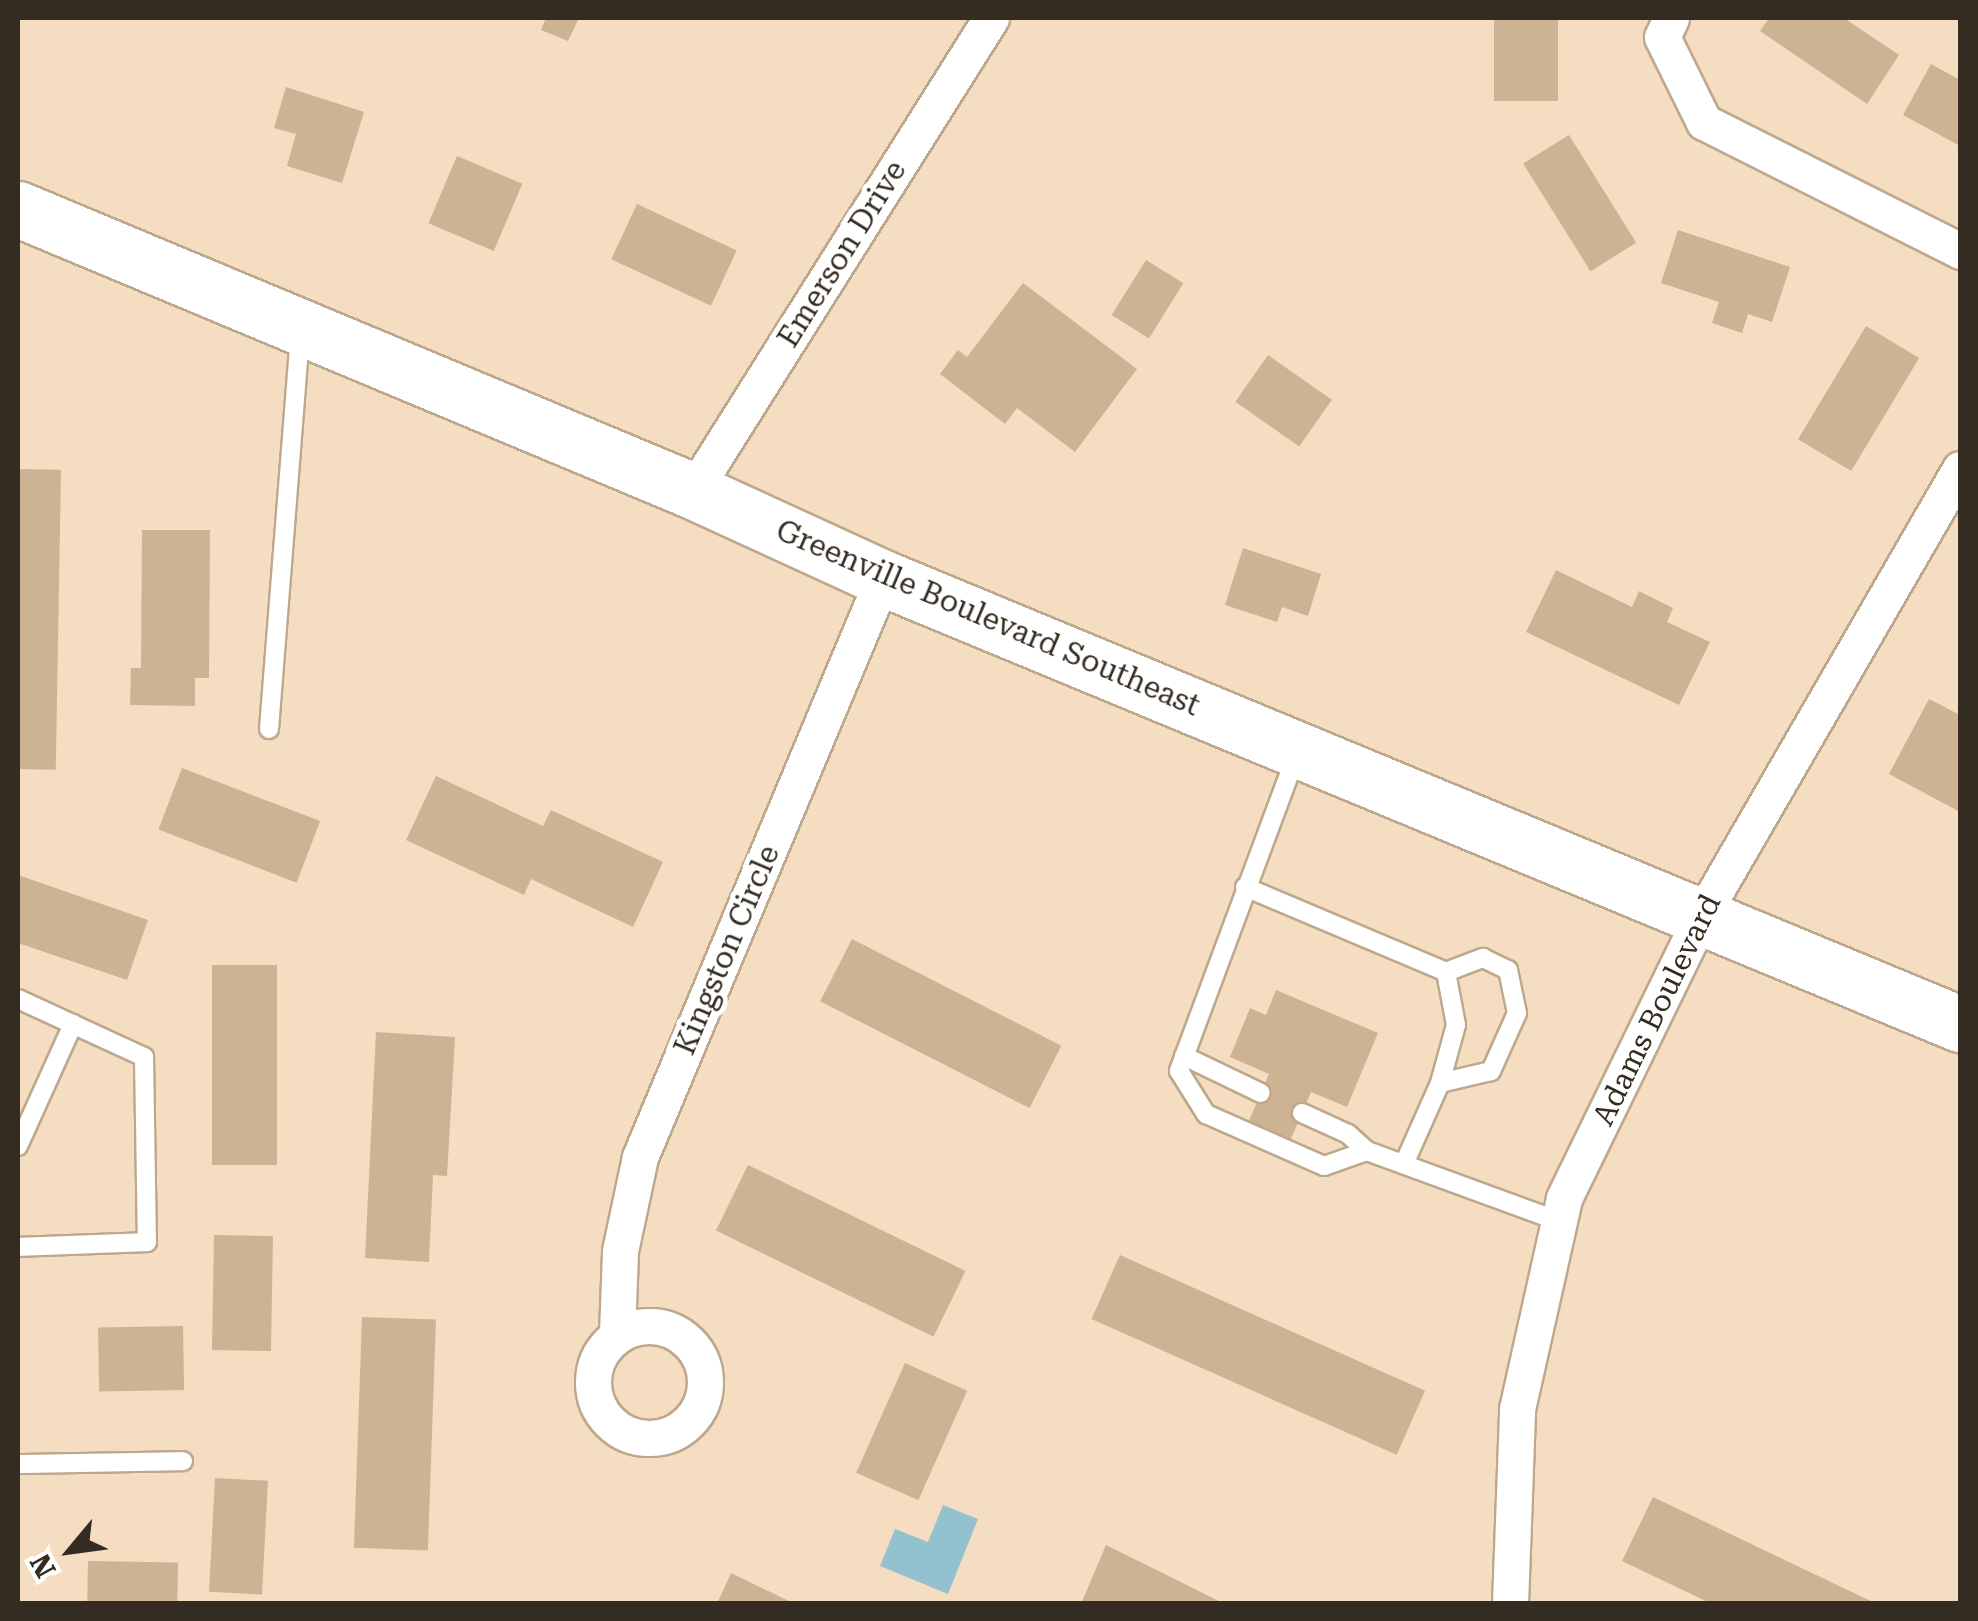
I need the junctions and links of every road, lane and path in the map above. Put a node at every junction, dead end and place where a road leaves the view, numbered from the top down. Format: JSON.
{"nodes":[{"id":1,"x":990,"y":18,"type":"edge"},
{"id":2,"x":1671,"y":18,"type":"edge"},
{"id":3,"x":18,"y":209,"type":"edge"},
{"id":4,"x":1960,"y":251,"type":"edge"},
{"id":5,"x":300,"y":330,"type":"junction"},
{"id":6,"x":1960,"y":470,"type":"edge"},
{"id":7,"x":693,"y":491,"type":"junction"},
{"id":8,"x":883,"y":578,"type":"junction"},
{"id":9,"x":269,"y":729,"type":"dead end"},
{"id":10,"x":1299,"y":748,"type":"junction"},
{"id":11,"x":1245,"y":887,"type":"junction"},
{"id":12,"x":1703,"y":912,"type":"junction"},
{"id":13,"x":1446,"y":972,"type":"junction"},
{"id":14,"x":18,"y":998,"type":"edge"},
{"id":15,"x":73,"y":1024,"type":"junction"},
{"id":16,"x":1960,"y":1024,"type":"edge"},
{"id":17,"x":1184,"y":1056,"type":"junction"},
{"id":18,"x":1440,"y":1083,"type":"junction"},
{"id":19,"x":1261,"y":1093,"type":"dead end"},
{"id":20,"x":1302,"y":1113,"type":"dead end"},
{"id":21,"x":18,"y":1146,"type":"edge"},
{"id":22,"x":1367,"y":1152,"type":"junction"},
{"id":23,"x":1404,"y":1164,"type":"junction"},
{"id":24,"x":1558,"y":1221,"type":"junction"},
{"id":25,"x":18,"y":1247,"type":"edge"},
{"id":26,"x":617,"y":1334,"type":"dead end"},
{"id":27,"x":182,"y":1461,"type":"dead end"},
{"id":28,"x":18,"y":1464,"type":"edge"},
{"id":29,"x":1510,"y":1604,"type":"edge"}],
"edges":[{"from":1,"to":7,"type":"street","name":"Emerson Drive"},
{"from":2,"to":4,"type":"street"},
{"from":3,"to":5,"type":"highway","name":"Greenville Boulevard Southeast"},
{"from":5,"to":7,"type":"highway","name":"Greenville Boulevard Southeast"},
{"from":5,"to":9,"type":"lane"},
{"from":6,"to":12,"type":"street","name":"Adams Boulevard"},
{"from":7,"to":8,"type":"highway","name":"Greenville Boulevard Southeast"},
{"from":8,"to":10,"type":"highway","name":"Greenville Boulevard Southeast"},
{"from":8,"to":26,"type":"street","name":"Kingston Circle"},
{"from":10,"to":11,"type":"lane"},
{"from":10,"to":12,"type":"highway","name":"Greenville Boulevard Southeast"},
{"from":11,"to":13,"type":"lane"},
{"from":11,"to":17,"type":"lane"},
{"from":12,"to":16,"type":"highway","name":"Greenville Boulevard Southeast"},
{"from":12,"to":24,"type":"street","name":"Adams Boulevard"},
{"from":13,"to":18,"type":"lane"},
{"from":13,"to":18,"type":"lane"},
{"from":14,"to":15,"type":"lane"},
{"from":15,"to":21,"type":"lane"},
{"from":15,"to":25,"type":"lane"},
{"from":17,"to":19,"type":"lane"},
{"from":17,"to":22,"type":"lane"},
{"from":18,"to":23,"type":"lane"},
{"from":20,"to":22,"type":"lane"},
{"from":22,"to":23,"type":"lane"},
{"from":23,"to":24,"type":"lane"},
{"from":24,"to":29,"type":"street","name":"Adams Boulevard"},
{"from":27,"to":28,"type":"lane"}]}
